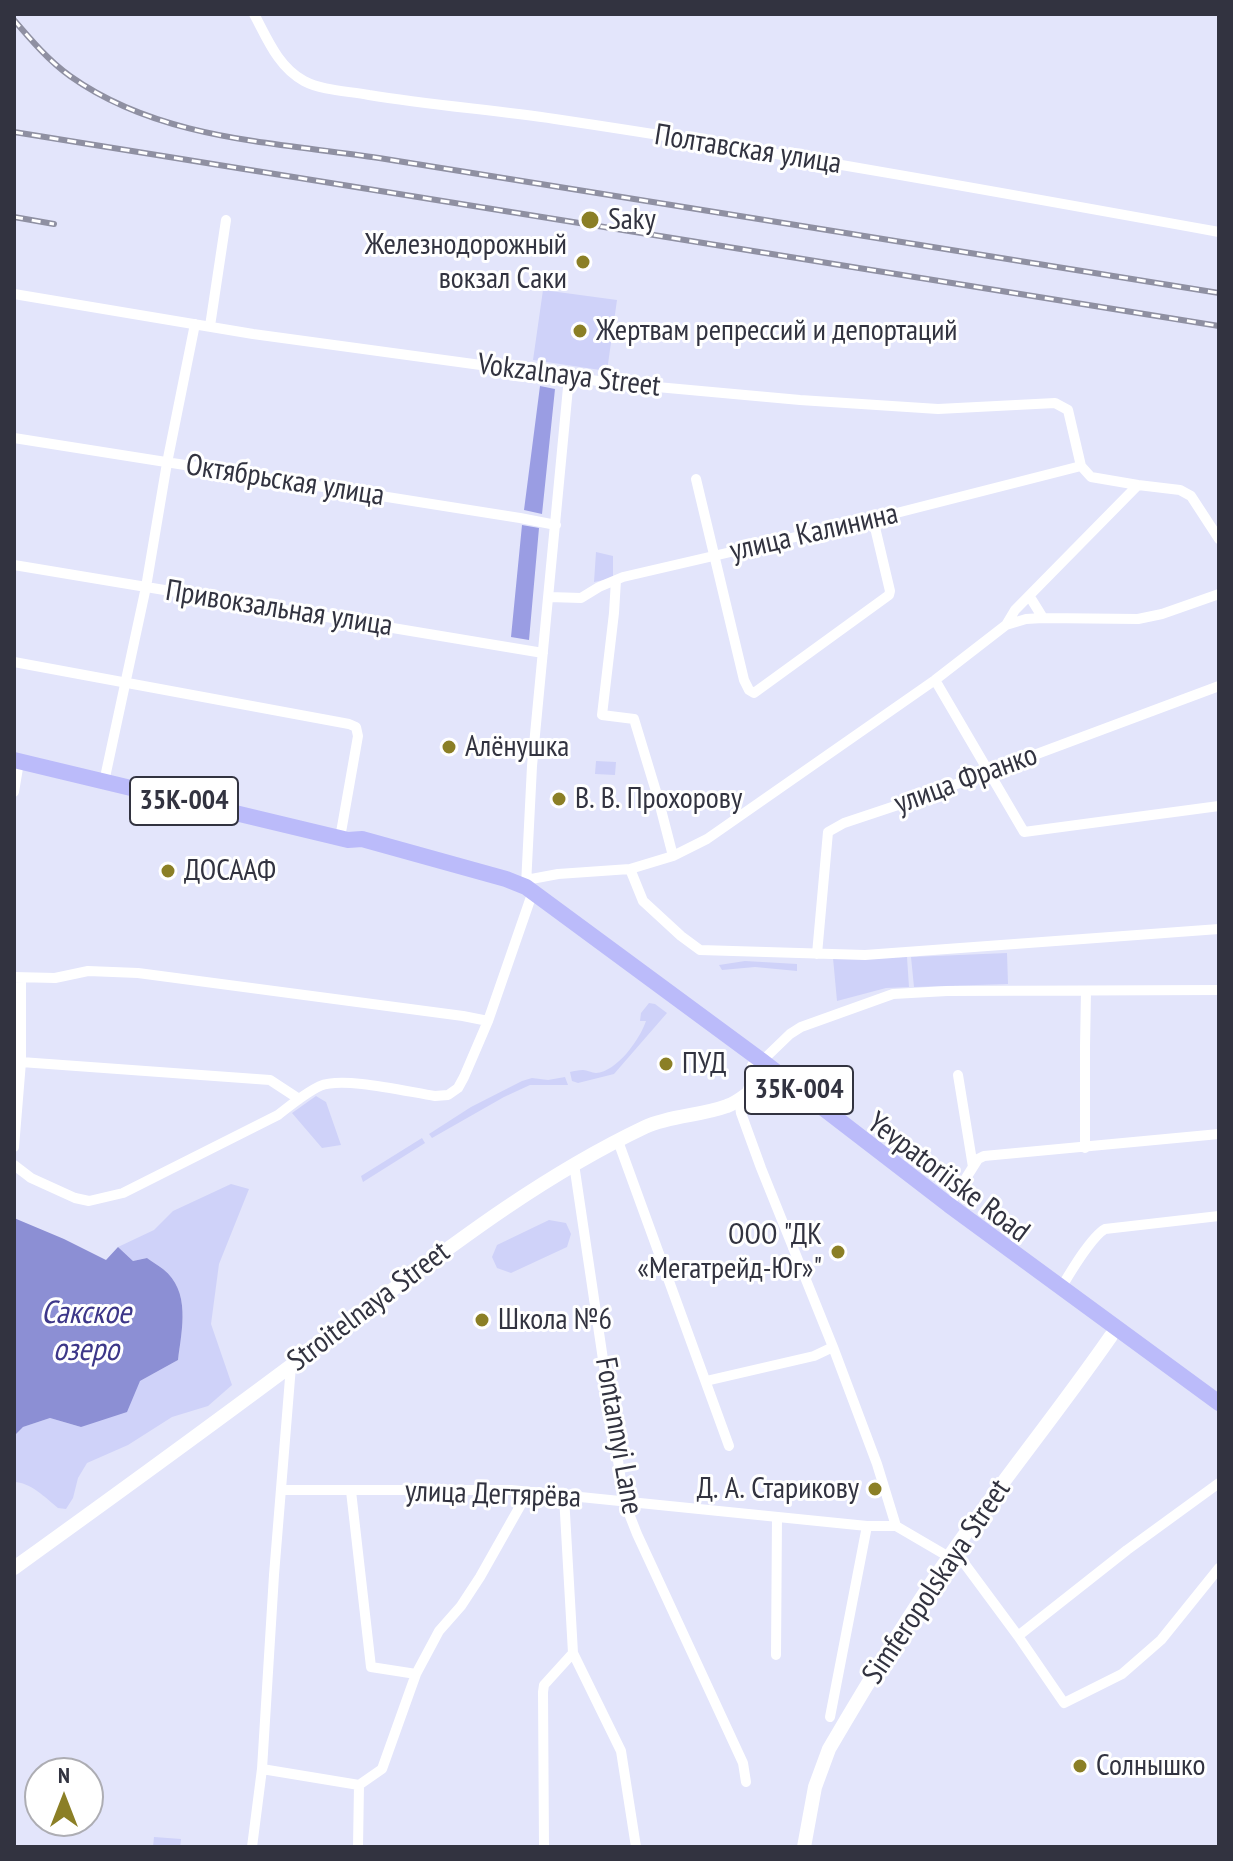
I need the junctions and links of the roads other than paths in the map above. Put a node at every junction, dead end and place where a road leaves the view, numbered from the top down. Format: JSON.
{"nodes":[{"id":1,"x":254,"y":14,"type":"edge"},
{"id":2,"x":226,"y":220,"type":"dead end"},
{"id":3,"x":1219,"y":232,"type":"edge"},
{"id":4,"x":14,"y":294,"type":"edge"},
{"id":5,"x":195,"y":324,"type":"junction"},
{"id":6,"x":210,"y":326,"type":"junction"},
{"id":7,"x":569,"y":377,"type":"junction"},
{"id":8,"x":14,"y":438,"type":"edge"},
{"id":9,"x":167,"y":463,"type":"junction"},
{"id":10,"x":1081,"y":466,"type":"junction"},
{"id":11,"x":696,"y":479,"type":"dead end"},
{"id":12,"x":1138,"y":485,"type":"junction"},
{"id":13,"x":873,"y":519,"type":"junction"},
{"id":14,"x":556,"y":525,"type":"junction"},
{"id":15,"x":1219,"y":539,"type":"edge"},
{"id":16,"x":714,"y":556,"type":"junction"},
{"id":17,"x":14,"y":565,"type":"edge"},
{"id":18,"x":616,"y":580,"type":"junction"},
{"id":19,"x":146,"y":587,"type":"junction"},
{"id":20,"x":1219,"y":594,"type":"edge"},
{"id":21,"x":549,"y":597,"type":"junction"},
{"id":22,"x":1030,"y":597,"type":"junction"},
{"id":23,"x":1043,"y":618,"type":"junction"},
{"id":24,"x":1006,"y":625,"type":"junction"},
{"id":25,"x":543,"y":653,"type":"junction"},
{"id":26,"x":14,"y":662,"type":"edge"},
{"id":27,"x":935,"y":680,"type":"junction"},
{"id":28,"x":125,"y":683,"type":"junction"},
{"id":29,"x":1219,"y":686,"type":"edge"},
{"id":30,"x":17,"y":761,"type":"edge"},
{"id":31,"x":989,"y":772,"type":"junction"},
{"id":32,"x":104,"y":782,"type":"junction"},
{"id":33,"x":14,"y":792,"type":"edge"},
{"id":34,"x":1219,"y":806,"type":"edge"},
{"id":35,"x":344,"y":839,"type":"junction"},
{"id":36,"x":673,"y":856,"type":"junction"},
{"id":37,"x":630,"y":869,"type":"junction"},
{"id":38,"x":558,"y":874,"type":"junction"},
{"id":39,"x":532,"y":892,"type":"junction"},
{"id":40,"x":1219,"y":929,"type":"edge"},
{"id":41,"x":821,"y":954,"type":"junction"},
{"id":42,"x":17,"y":978,"type":"edge"},
{"id":43,"x":1219,"y":990,"type":"edge"},
{"id":44,"x":1086,"y":991,"type":"junction"},
{"id":45,"x":488,"y":1021,"type":"junction"},
{"id":46,"x":21,"y":1062,"type":"junction"},
{"id":47,"x":758,"y":1064,"type":"junction"},
{"id":48,"x":958,"y":1075,"type":"dead end"},
{"id":49,"x":775,"y":1082,"type":"junction"},
{"id":50,"x":744,"y":1096,"type":"junction"},
{"id":51,"x":299,"y":1099,"type":"junction"},
{"id":52,"x":1219,"y":1134,"type":"edge"},
{"id":53,"x":618,"y":1141,"type":"junction"},
{"id":54,"x":14,"y":1147,"type":"edge"},
{"id":55,"x":1085,"y":1148,"type":"junction"},
{"id":56,"x":574,"y":1164,"type":"junction"},
{"id":57,"x":14,"y":1165,"type":"edge"},
{"id":58,"x":973,"y":1167,"type":"junction"},
{"id":59,"x":949,"y":1205,"type":"junction"},
{"id":60,"x":1219,"y":1216,"type":"edge"},
{"id":61,"x":1061,"y":1288,"type":"junction"},
{"id":62,"x":1111,"y":1336,"type":"junction"},
{"id":63,"x":833,"y":1347,"type":"junction"},
{"id":64,"x":291,"y":1366,"type":"junction"},
{"id":65,"x":706,"y":1381,"type":"junction"},
{"id":66,"x":1219,"y":1403,"type":"edge"},
{"id":67,"x":1219,"y":1413,"type":"edge"},
{"id":68,"x":729,"y":1446,"type":"dead end"},
{"id":69,"x":1219,"y":1483,"type":"edge"},
{"id":70,"x":281,"y":1490,"type":"junction"},
{"id":71,"x":351,"y":1491,"type":"junction"},
{"id":72,"x":528,"y":1492,"type":"junction"},
{"id":73,"x":564,"y":1496,"type":"junction"},
{"id":74,"x":624,"y":1501,"type":"junction"},
{"id":75,"x":777,"y":1517,"type":"junction"},
{"id":76,"x":867,"y":1526,"type":"junction"},
{"id":77,"x":896,"y":1526,"type":"junction"},
{"id":78,"x":950,"y":1556,"type":"junction"},
{"id":79,"x":14,"y":1568,"type":"edge"},
{"id":80,"x":1219,"y":1568,"type":"edge"},
{"id":81,"x":1018,"y":1636,"type":"junction"},
{"id":82,"x":573,"y":1653,"type":"junction"},
{"id":83,"x":776,"y":1655,"type":"dead end"},
{"id":84,"x":416,"y":1674,"type":"junction"},
{"id":85,"x":830,"y":1717,"type":"dead end"},
{"id":86,"x":262,"y":1769,"type":"junction"},
{"id":87,"x":746,"y":1782,"type":"dead end"},
{"id":88,"x":359,"y":1785,"type":"junction"},
{"id":89,"x":252,"y":1847,"type":"edge"},
{"id":90,"x":358,"y":1847,"type":"edge"},
{"id":91,"x":544,"y":1847,"type":"edge"},
{"id":92,"x":636,"y":1847,"type":"edge"},
{"id":93,"x":804,"y":1847,"type":"edge"}],
"edges":[{"from":1,"to":3,"type":"street","name":"Полтавская улица"},
{"from":2,"to":6,"type":"street"},
{"from":4,"to":5,"type":"street","name":"Vokzalnaya Street"},
{"from":5,"to":6,"type":"street","name":"Vokzalnaya Street"},
{"from":5,"to":9,"type":"street"},
{"from":6,"to":7,"type":"street","name":"Vokzalnaya Street"},
{"from":7,"to":10,"type":"street","name":"Vokzalnaya Street"},
{"from":7,"to":14,"type":"street"},
{"from":8,"to":9,"type":"street","name":"Октябрьская улица"},
{"from":9,"to":14,"type":"street","name":"Октябрьская улица"},
{"from":9,"to":19,"type":"street"},
{"from":10,"to":12,"type":"street"},
{"from":10,"to":13,"type":"street","name":"улица Калинина"},
{"from":11,"to":16,"type":"street"},
{"from":12,"to":15,"type":"street"},
{"from":12,"to":22,"type":"street"},
{"from":13,"to":16,"type":"street","name":"улица Калинина"},
{"from":13,"to":16,"type":"street"},
{"from":14,"to":21,"type":"street"},
{"from":16,"to":18,"type":"street","name":"улица Калинина"},
{"from":17,"to":19,"type":"street","name":"Привокзальная улица"},
{"from":18,"to":21,"type":"street","name":"улица Калинина"},
{"from":18,"to":36,"type":"street"},
{"from":19,"to":25,"type":"street","name":"Привокзальная улица"},
{"from":19,"to":28,"type":"street"},
{"from":20,"to":23,"type":"street"},
{"from":21,"to":25,"type":"street"},
{"from":22,"to":23,"type":"street"},
{"from":22,"to":24,"type":"street"},
{"from":23,"to":24,"type":"street"},
{"from":24,"to":27,"type":"street"},
{"from":25,"to":39,"type":"street"},
{"from":26,"to":28,"type":"street"},
{"from":27,"to":31,"type":"street"},
{"from":27,"to":36,"type":"street"},
{"from":28,"to":32,"type":"street"},
{"from":28,"to":35,"type":"street"},
{"from":29,"to":31,"type":"street","name":"улица Франко"},
{"from":30,"to":32,"type":"main road","name":"Yevpatoriiske Road","number":"35К-004"},
{"from":30,"to":33,"type":"street"},
{"from":31,"to":34,"type":"street"},
{"from":31,"to":41,"type":"street","name":"улица Франко"},
{"from":32,"to":35,"type":"main road","name":"Yevpatoriiske Road","number":"35К-004"},
{"from":35,"to":39,"type":"main road","name":"Yevpatoriiske Road","number":"35К-004"},
{"from":36,"to":37,"type":"street"},
{"from":37,"to":38,"type":"street"},
{"from":37,"to":41,"type":"street"},
{"from":38,"to":39,"type":"street"},
{"from":38,"to":39,"type":"street"},
{"from":39,"to":45,"type":"street"},
{"from":39,"to":47,"type":"main road","name":"Yevpatoriiske Road","number":"35К-004"},
{"from":40,"to":41,"type":"street"},
{"from":42,"to":45,"type":"street"},
{"from":42,"to":46,"type":"street"},
{"from":43,"to":44,"type":"street"},
{"from":44,"to":47,"type":"street"},
{"from":44,"to":55,"type":"street"},
{"from":45,"to":51,"type":"street"},
{"from":46,"to":51,"type":"street"},
{"from":46,"to":54,"type":"street"},
{"from":47,"to":49,"type":"main road","name":"Yevpatoriiske Road","number":"35К-004"},
{"from":47,"to":50,"type":"street"},
{"from":47,"to":59,"type":"main road","name":"Yevpatoriiske Road","number":"35К-004"},
{"from":48,"to":58,"type":"street"},
{"from":49,"to":50,"type":"street","name":"Stroitelnaya Street"},
{"from":49,"to":62,"type":"main road","name":"Yevpatoriiske Road","number":"35К-004"},
{"from":50,"to":53,"type":"street","name":"Stroitelnaya Street"},
{"from":50,"to":63,"type":"street"},
{"from":51,"to":57,"type":"street"},
{"from":52,"to":55,"type":"street"},
{"from":53,"to":56,"type":"street","name":"Stroitelnaya Street"},
{"from":53,"to":65,"type":"street"},
{"from":55,"to":58,"type":"street"},
{"from":56,"to":64,"type":"street","name":"Stroitelnaya Street"},
{"from":56,"to":74,"type":"street","name":"Fontannyi Lane"},
{"from":58,"to":59,"type":"street"},
{"from":59,"to":61,"type":"main road","name":"Yevpatoriiske Road","number":"35К-004"},
{"from":60,"to":61,"type":"street"},
{"from":61,"to":66,"type":"main road","name":"Yevpatoriiske Road","number":"35К-004"},
{"from":62,"to":67,"type":"main road","name":"Yevpatoriiske Road","number":"35К-004"},
{"from":62,"to":78,"type":"street","name":"Simferopolskaya Street"},
{"from":63,"to":65,"type":"street"},
{"from":63,"to":77,"type":"street"},
{"from":64,"to":70,"type":"street"},
{"from":64,"to":79,"type":"street","name":"Stroitelnaya Street"},
{"from":65,"to":68,"type":"street"},
{"from":69,"to":81,"type":"street"},
{"from":70,"to":71,"type":"street","name":"улица Дегтярёва"},
{"from":70,"to":86,"type":"street"},
{"from":71,"to":72,"type":"street","name":"улица Дегтярёва"},
{"from":71,"to":84,"type":"street"},
{"from":72,"to":73,"type":"street","name":"улица Дегтярёва"},
{"from":72,"to":84,"type":"street"},
{"from":73,"to":74,"type":"street","name":"улица Дегтярёва"},
{"from":73,"to":82,"type":"street"},
{"from":74,"to":75,"type":"street","name":"улица Дегтярёва"},
{"from":74,"to":87,"type":"street","name":"Fontannyi Lane"},
{"from":75,"to":76,"type":"street","name":"улица Дегтярёва"},
{"from":75,"to":83,"type":"street"},
{"from":76,"to":77,"type":"street","name":"улица Дегтярёва"},
{"from":76,"to":85,"type":"street"},
{"from":77,"to":78,"type":"street"},
{"from":78,"to":81,"type":"street"},
{"from":78,"to":93,"type":"street","name":"Simferopolskaya Street"},
{"from":80,"to":81,"type":"street"},
{"from":82,"to":91,"type":"street"},
{"from":82,"to":92,"type":"street"},
{"from":84,"to":88,"type":"street"},
{"from":86,"to":88,"type":"street"},
{"from":86,"to":89,"type":"street"},
{"from":88,"to":90,"type":"street"}]}
